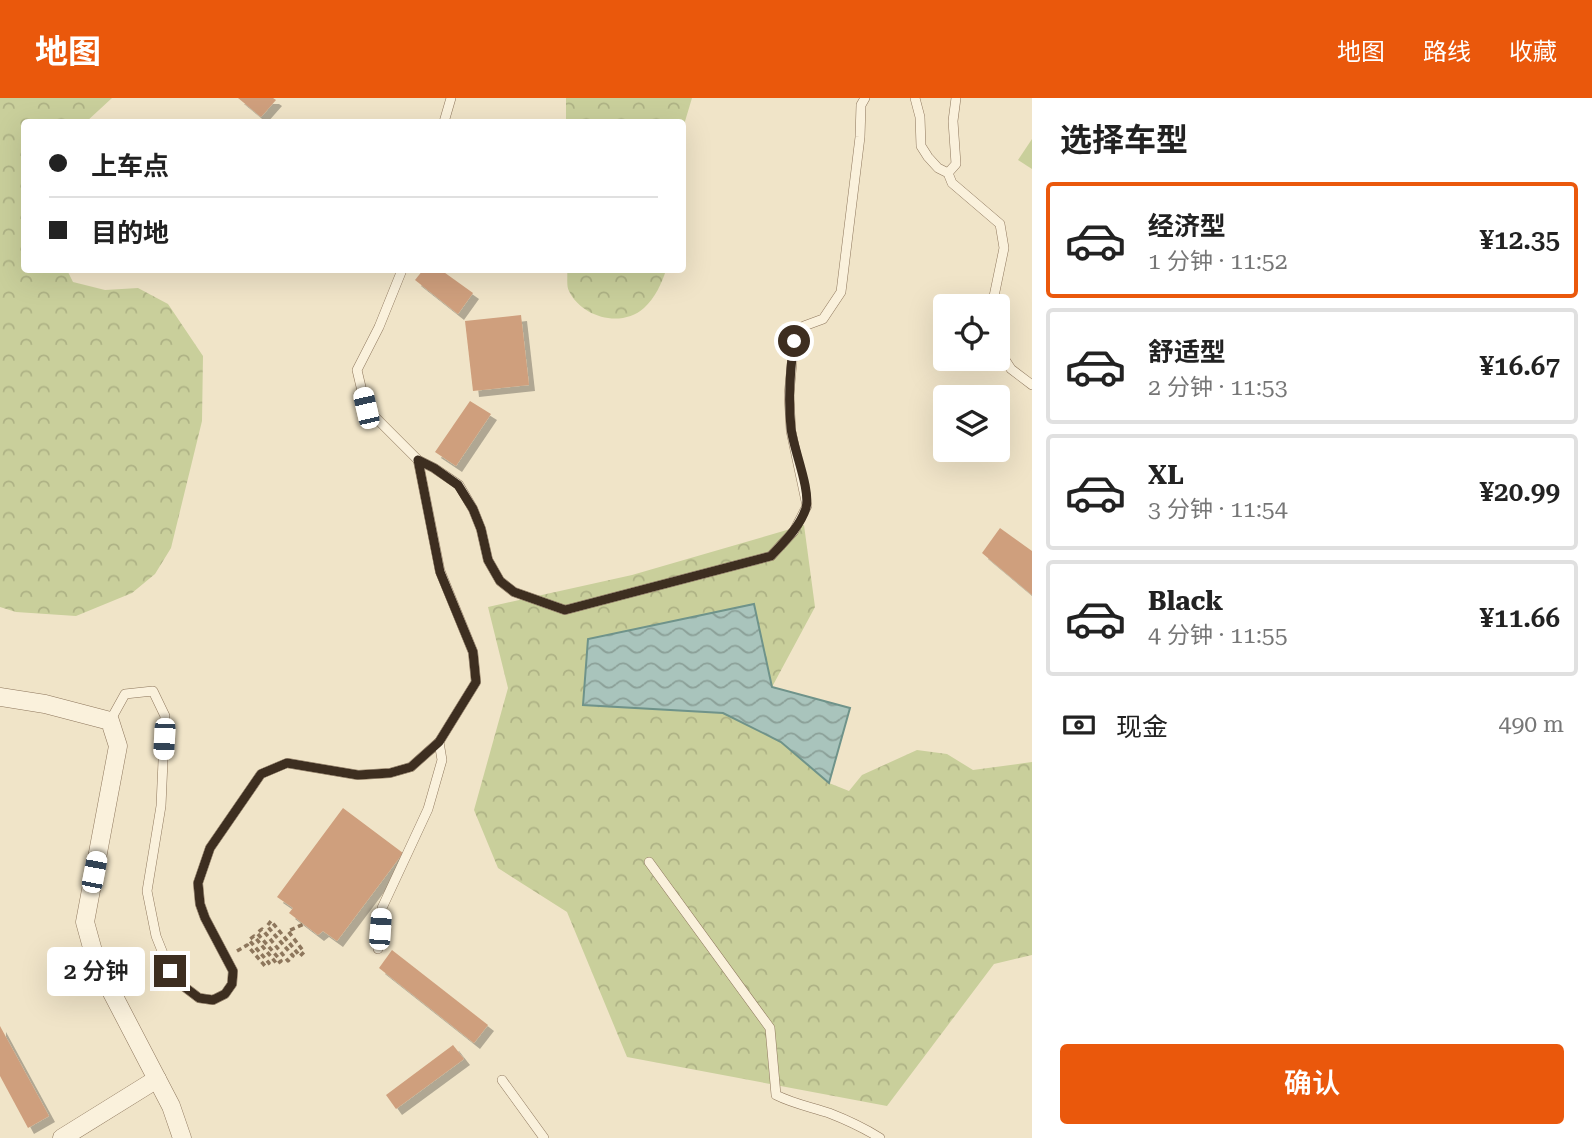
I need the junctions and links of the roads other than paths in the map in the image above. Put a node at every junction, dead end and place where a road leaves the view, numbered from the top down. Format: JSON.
{"nodes":[{"id":1,"x":451,"y":98,"type":"edge"},
{"id":2,"x":865,"y":98,"type":"edge"},
{"id":3,"x":915,"y":98,"type":"edge"},
{"id":4,"x":956,"y":98,"type":"edge"},
{"id":5,"x":445,"y":119,"type":"edge"},
{"id":6,"x":948,"y":173,"type":"junction"},
{"id":7,"x":401,"y":273,"type":"edge"},
{"id":8,"x":994,"y":294,"type":"edge"},
{"id":9,"x":1010,"y":367,"type":"edge"},
{"id":10,"x":1032,"y":385,"type":"edge"},
{"id":11,"x":418,"y":460,"type":"junction"},
{"id":12,"x":0,"y":696,"type":"edge"},
{"id":13,"x":110,"y":721,"type":"junction"},
{"id":14,"x":439,"y":742,"type":"junction"},
{"id":15,"x":649,"y":862,"type":"dead end"},
{"id":16,"x":378,"y":949,"type":"dead end"},
{"id":17,"x":158,"y":1079,"type":"junction"},
{"id":18,"x":502,"y":1080,"type":"dead end"},
{"id":19,"x":62,"y":1138,"type":"edge"},
{"id":20,"x":182,"y":1138,"type":"edge"},
{"id":21,"x":544,"y":1138,"type":"edge"},
{"id":22,"x":880,"y":1138,"type":"edge"}],
"edges":[{"from":1,"to":5,"type":"lane"},
{"from":2,"to":11,"type":"lane"},
{"from":3,"to":6,"type":"lane"},
{"from":4,"to":6,"type":"lane"},
{"from":6,"to":8,"type":"lane"},
{"from":7,"to":11,"type":"lane"},
{"from":9,"to":10,"type":"lane"},
{"from":11,"to":14,"type":"lane"},
{"from":12,"to":13,"type":"street"},
{"from":13,"to":14,"type":"lane"},
{"from":13,"to":17,"type":"street"},
{"from":14,"to":16,"type":"lane"},
{"from":15,"to":22,"type":"lane"},
{"from":17,"to":19,"type":"street"},
{"from":17,"to":20,"type":"street"},
{"from":18,"to":21,"type":"lane"}]}
